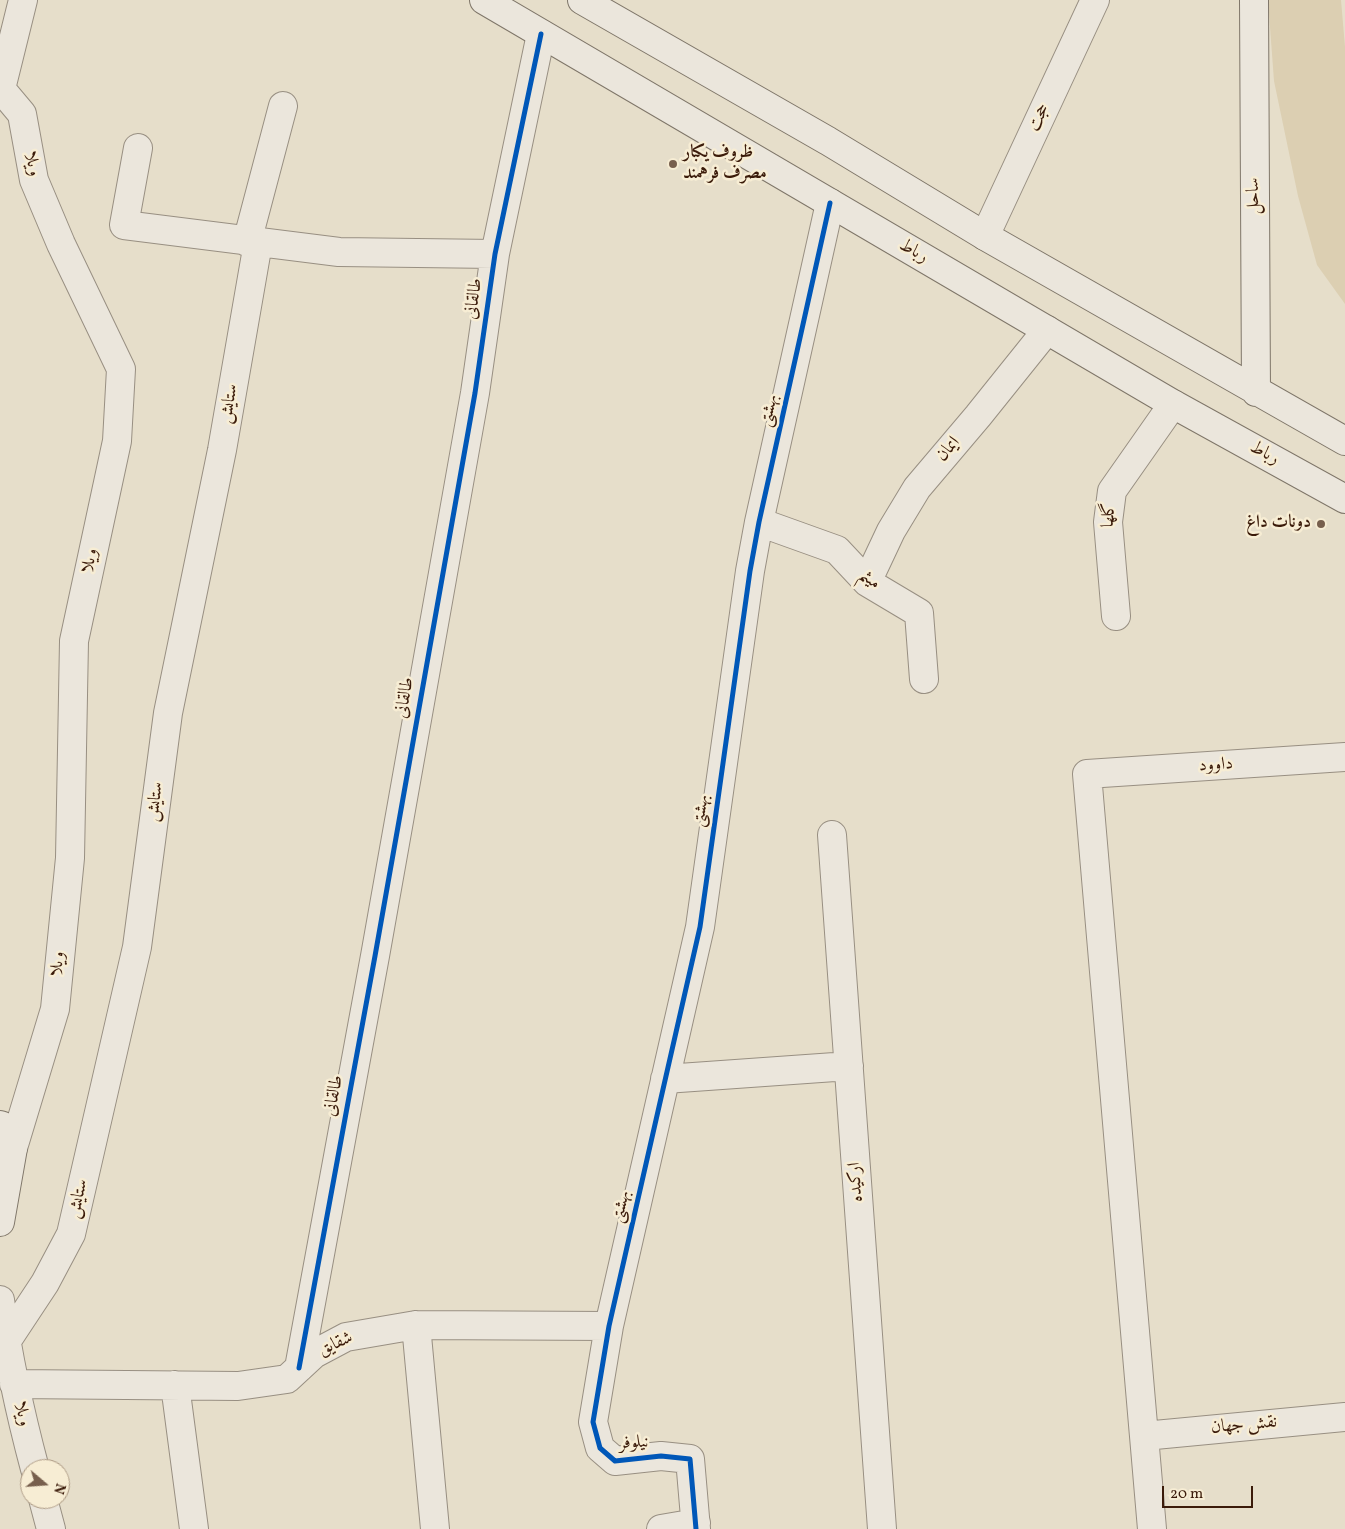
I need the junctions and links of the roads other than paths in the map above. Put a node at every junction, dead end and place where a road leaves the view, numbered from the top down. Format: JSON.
{"nodes":[{"id":1,"x":23,"y":0,"type":"edge"},
{"id":2,"x":484,"y":0,"type":"edge"},
{"id":3,"x":582,"y":0,"type":"edge"},
{"id":4,"x":1095,"y":0,"type":"edge"},
{"id":5,"x":1254,"y":0,"type":"edge"},
{"id":6,"x":541,"y":34,"type":"junction"},
{"id":7,"x":0,"y":89,"type":"edge"},
{"id":8,"x":283,"y":106,"type":"dead end"},
{"id":9,"x":138,"y":148,"type":"dead end"},
{"id":10,"x":830,"y":203,"type":"junction"},
{"id":11,"x":985,"y":236,"type":"junction"},
{"id":12,"x":253,"y":243,"type":"junction"},
{"id":13,"x":496,"y":254,"type":"junction"},
{"id":14,"x":1047,"y":330,"type":"junction"},
{"id":15,"x":1256,"y":392,"type":"junction"},
{"id":16,"x":1173,"y":404,"type":"junction"},
{"id":17,"x":1345,"y":441,"type":"edge"},
{"id":18,"x":1345,"y":499,"type":"edge"},
{"id":19,"x":759,"y":522,"type":"junction"},
{"id":20,"x":867,"y":582,"type":"junction"},
{"id":21,"x":1116,"y":616,"type":"dead end"},
{"id":22,"x":924,"y":680,"type":"dead end"},
{"id":23,"x":1345,"y":757,"type":"edge"},
{"id":24,"x":832,"y":835,"type":"dead end"},
{"id":25,"x":849,"y":1066,"type":"junction"},
{"id":26,"x":665,"y":1079,"type":"junction"},
{"id":27,"x":6,"y":1136,"type":"edge"},
{"id":28,"x":0,"y":1222,"type":"edge"},
{"id":29,"x":0,"y":1300,"type":"edge"},
{"id":30,"x":416,"y":1325,"type":"junction"},
{"id":31,"x":610,"y":1326,"type":"junction"},
{"id":32,"x":6,"y":1342,"type":"junction"},
{"id":33,"x":299,"y":1368,"type":"junction"},
{"id":34,"x":14,"y":1384,"type":"junction"},
{"id":35,"x":175,"y":1385,"type":"junction"},
{"id":36,"x":1345,"y":1417,"type":"edge"},
{"id":37,"x":593,"y":1422,"type":"joint"},
{"id":38,"x":1144,"y":1436,"type":"junction"},
{"id":39,"x":32,"y":1459,"type":"edge"},
{"id":40,"x":46,"y":1509,"type":"edge"},
{"id":41,"x":696,"y":1526,"type":"edge"},
{"id":42,"x":51,"y":1529,"type":"edge"},
{"id":43,"x":194,"y":1529,"type":"edge"},
{"id":44,"x":435,"y":1529,"type":"edge"},
{"id":45,"x":661,"y":1529,"type":"edge"},
{"id":46,"x":882,"y":1529,"type":"edge"},
{"id":47,"x":1152,"y":1529,"type":"edge"}],
"edges":[{"from":1,"to":7,"type":"street","name":"ویلا"},
{"from":2,"to":6,"type":"street","name":"رباط"},
{"from":3,"to":11,"type":"street"},
{"from":4,"to":11,"type":"street","name":"حجت"},
{"from":5,"to":15,"type":"street","name":"ساحل"},
{"from":6,"to":10,"type":"street","name":"رباط"},
{"from":6,"to":13,"type":"street","name":"طالقانی"},
{"from":7,"to":27,"type":"street","name":"ویلا"},
{"from":8,"to":12,"type":"street","name":"ستایش"},
{"from":9,"to":12,"type":"street"},
{"from":10,"to":14,"type":"street","name":"رباط"},
{"from":10,"to":19,"type":"street","name":"بهشتی"},
{"from":11,"to":15,"type":"street"},
{"from":12,"to":13,"type":"street"},
{"from":12,"to":32,"type":"street","name":"ستایش"},
{"from":13,"to":33,"type":"street","name":"طالقانی"},
{"from":14,"to":16,"type":"street","name":"رباط"},
{"from":14,"to":20,"type":"street","name":"ایمان"},
{"from":15,"to":17,"type":"street"},
{"from":16,"to":18,"type":"street","name":"رباط"},
{"from":16,"to":21,"type":"street","name":"گلها"},
{"from":19,"to":20,"type":"street","name":"میثم"},
{"from":19,"to":26,"type":"street","name":"بهشتی"},
{"from":20,"to":22,"type":"street","name":"میثم"},
{"from":23,"to":38,"type":"street","name":"داوود"},
{"from":24,"to":25,"type":"street","name":"ارکیده"},
{"from":25,"to":26,"type":"street"},
{"from":25,"to":46,"type":"street","name":"ارکیده"},
{"from":26,"to":31,"type":"street","name":"بهشتی"},
{"from":27,"to":28,"type":"street","name":"ویلا"},
{"from":29,"to":32,"type":"street","name":"ویلا"},
{"from":30,"to":31,"type":"street","name":"شقایق"},
{"from":30,"to":33,"type":"street","name":"شقایق"},
{"from":30,"to":44,"type":"street"},
{"from":31,"to":37,"type":"street","name":"بهشتی"},
{"from":32,"to":34,"type":"street","name":"ویلا"},
{"from":33,"to":35,"type":"street","name":"شقایق"},
{"from":34,"to":35,"type":"street","name":"شقایق"},
{"from":34,"to":39,"type":"street","name":"ویلا"},
{"from":35,"to":43,"type":"street"},
{"from":36,"to":38,"type":"street","name":"نقش جهان"},
{"from":37,"to":41,"type":"street","name":"نیلوفر"},
{"from":38,"to":47,"type":"street"},
{"from":40,"to":42,"type":"street"},
{"from":41,"to":45,"type":"street"}]}
